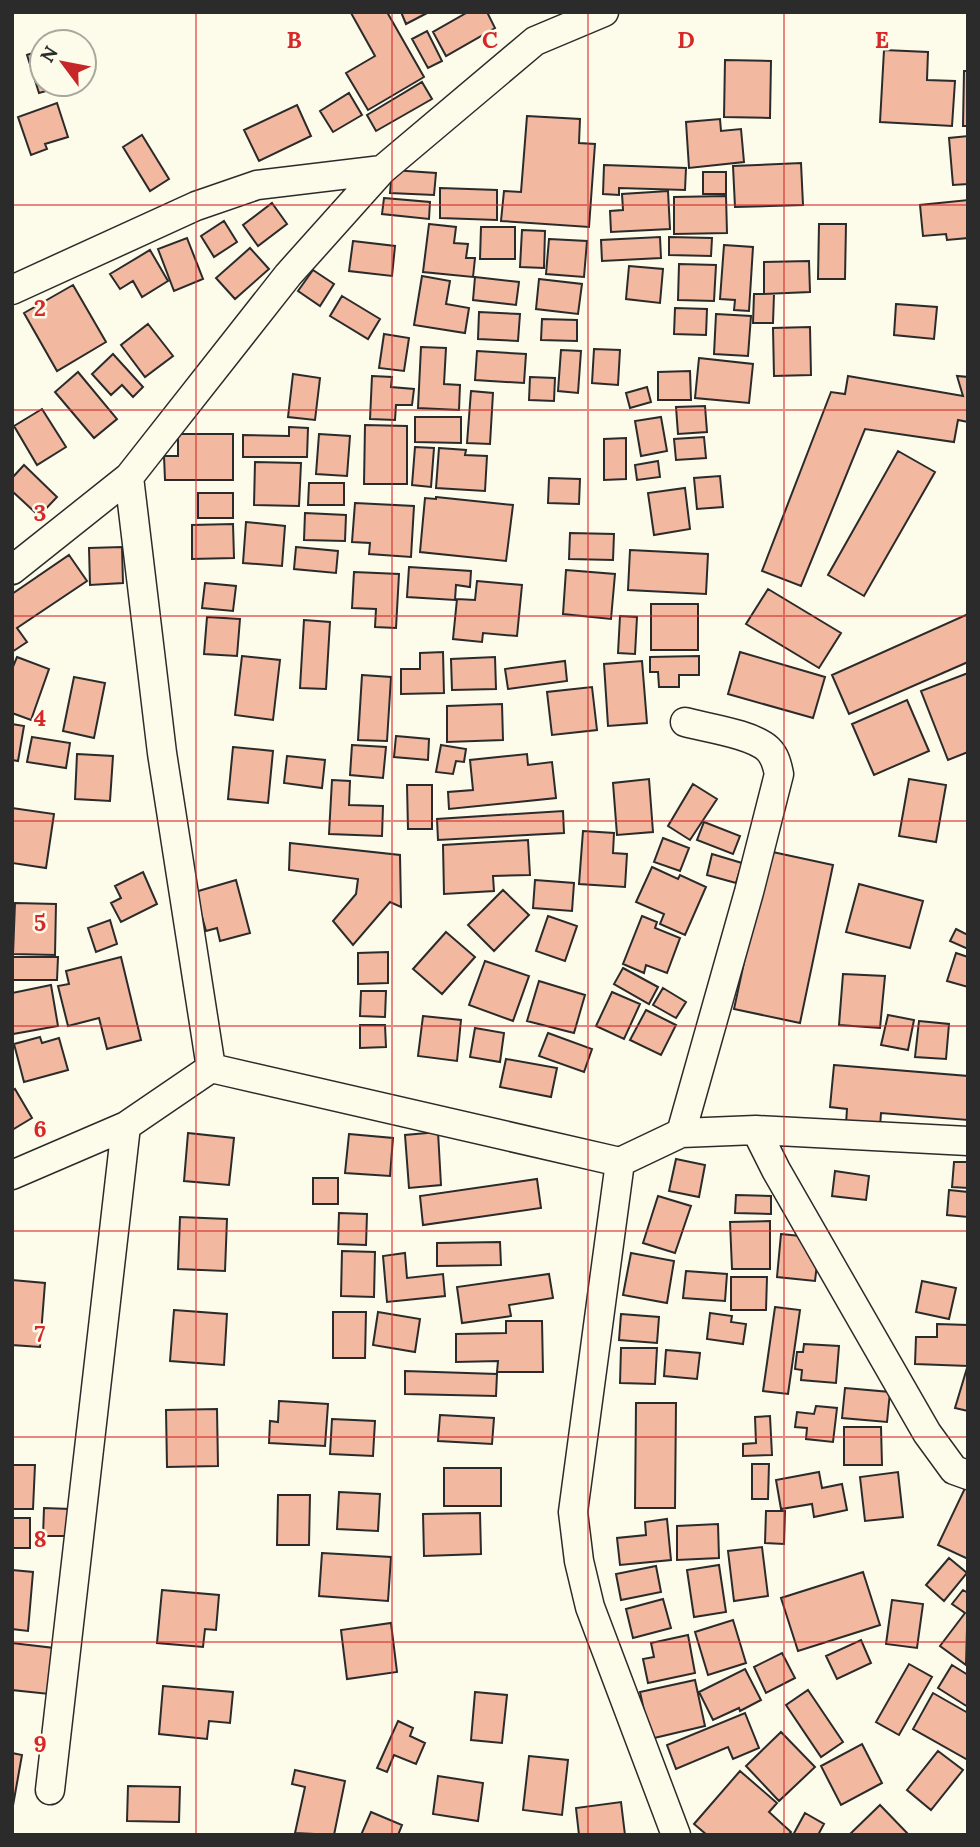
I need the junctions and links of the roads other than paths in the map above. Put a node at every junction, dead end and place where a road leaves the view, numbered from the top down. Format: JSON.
{"nodes":[{"id":1,"x":604,"y":12,"type":"edge"},
{"id":2,"x":382,"y":170,"type":"junction"},
{"id":3,"x":12,"y":290,"type":"edge"},
{"id":4,"x":129,"y":477,"type":"junction"},
{"id":5,"x":12,"y":570,"type":"edge"},
{"id":6,"x":685,"y":722,"type":"dead end"},
{"id":7,"x":211,"y":1068,"type":"junction"},
{"id":8,"x":126,"y":1126,"type":"junction"},
{"id":9,"x":756,"y":1130,"type":"junction"},
{"id":10,"x":681,"y":1133,"type":"junction"},
{"id":11,"x":968,"y":1141,"type":"edge"},
{"id":12,"x":620,"y":1161,"type":"junction"},
{"id":13,"x":12,"y":1175,"type":"edge"},
{"id":14,"x":968,"y":1475,"type":"edge"},
{"id":15,"x":50,"y":1790,"type":"dead end"},
{"id":16,"x":676,"y":1835,"type":"edge"}],
"edges":[{"from":1,"to":2,"type":"street"},
{"from":2,"to":3,"type":"street"},
{"from":2,"to":4,"type":"street"},
{"from":4,"to":5,"type":"street"},
{"from":4,"to":7,"type":"street"},
{"from":6,"to":10,"type":"street"},
{"from":7,"to":8,"type":"street"},
{"from":7,"to":12,"type":"street"},
{"from":8,"to":13,"type":"street"},
{"from":8,"to":15,"type":"street"},
{"from":9,"to":10,"type":"street"},
{"from":9,"to":11,"type":"street"},
{"from":9,"to":14,"type":"street"},
{"from":10,"to":12,"type":"street"},
{"from":12,"to":16,"type":"street"}]}
